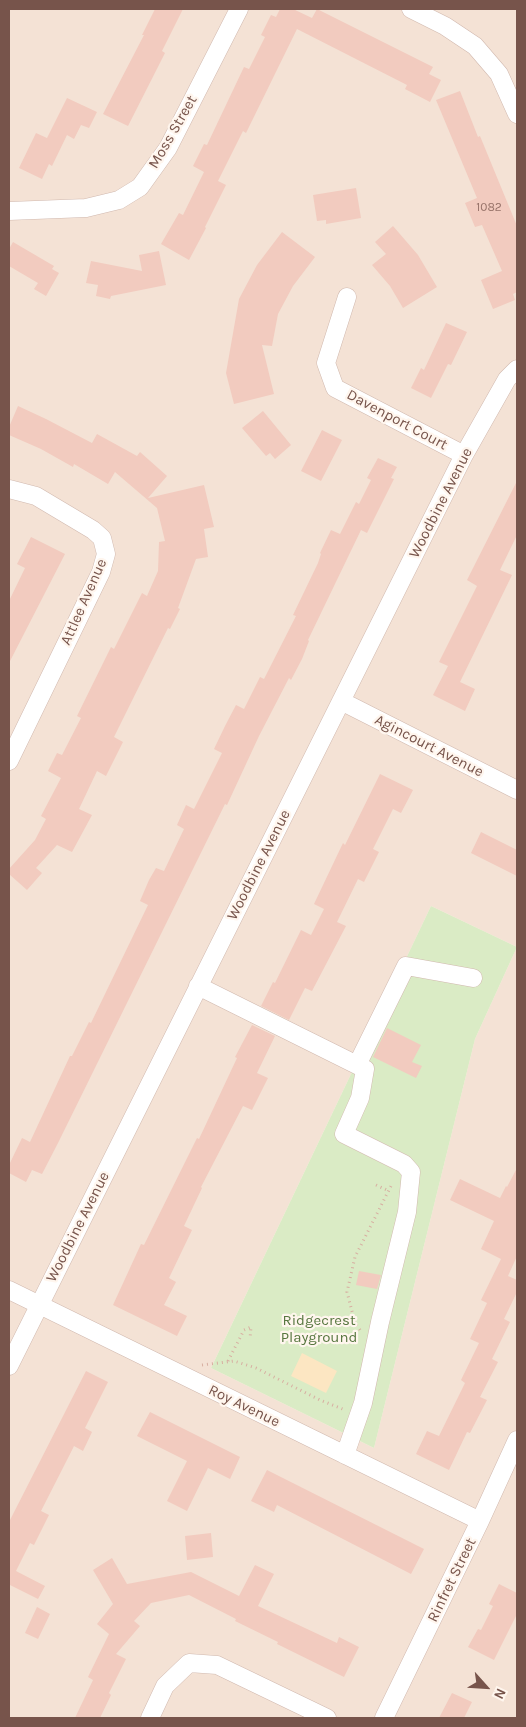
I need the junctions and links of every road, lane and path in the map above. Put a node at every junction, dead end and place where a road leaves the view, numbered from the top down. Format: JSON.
{"nodes":[{"id":1,"x":239,"y":9,"type":"edge"},
{"id":2,"x":411,"y":9,"type":"edge"},
{"id":3,"x":517,"y":114,"type":"edge"},
{"id":4,"x":9,"y":211,"type":"edge"},
{"id":5,"x":347,"y":297,"type":"dead end"},
{"id":6,"x":517,"y":368,"type":"edge"},
{"id":7,"x":464,"y":456,"type":"junction"},
{"id":8,"x":9,"y":489,"type":"edge"},
{"id":9,"x":341,"y":701,"type":"junction"},
{"id":10,"x":9,"y":761,"type":"edge"},
{"id":11,"x":517,"y":790,"type":"edge"},
{"id":12,"x":473,"y":978,"type":"dead end"},
{"id":13,"x":198,"y":986,"type":"junction"},
{"id":14,"x":357,"y":1065,"type":"junction"},
{"id":15,"x":395,"y":1177,"type":"dead end"},
{"id":16,"x":376,"y":1184,"type":"dead end"},
{"id":17,"x":389,"y":1191,"type":"junction"},
{"id":18,"x":9,"y":1290,"type":"edge"},
{"id":19,"x":38,"y":1305,"type":"junction"},
{"id":20,"x":250,"y":1339,"type":"dead end"},
{"id":21,"x":377,"y":1340,"type":"junction"},
{"id":22,"x":228,"y":1361,"type":"junction"},
{"id":23,"x":202,"y":1365,"type":"dead end"},
{"id":24,"x":9,"y":1366,"type":"edge"},
{"id":25,"x":346,"y":1411,"type":"dead end"},
{"id":26,"x":517,"y":1440,"type":"edge"},
{"id":27,"x":345,"y":1455,"type":"junction"},
{"id":28,"x":480,"y":1521,"type":"junction"},
{"id":29,"x":150,"y":1718,"type":"edge"},
{"id":30,"x":327,"y":1718,"type":"edge"},
{"id":31,"x":384,"y":1718,"type":"edge"}],
"edges":[{"from":1,"to":4,"type":"street","name":"Moss Street"},
{"from":2,"to":3,"type":"street"},
{"from":5,"to":7,"type":"street","name":"Davenport Court"},
{"from":6,"to":7,"type":"street","name":"Woodbine Avenue"},
{"from":7,"to":9,"type":"street","name":"Woodbine Avenue"},
{"from":8,"to":10,"type":"street","name":"Attlee Avenue"},
{"from":9,"to":11,"type":"street","name":"Agincourt Avenue"},
{"from":9,"to":13,"type":"street","name":"Woodbine Avenue"},
{"from":12,"to":14,"type":"street"},
{"from":13,"to":14,"type":"street"},
{"from":13,"to":19,"type":"street","name":"Woodbine Avenue"},
{"from":14,"to":21,"type":"street"},
{"from":15,"to":17,"type":"path"},
{"from":16,"to":17,"type":"path"},
{"from":17,"to":21,"type":"path"},
{"from":18,"to":19,"type":"street","name":"Roy Avenue"},
{"from":19,"to":24,"type":"street","name":"Woodbine Avenue"},
{"from":19,"to":27,"type":"street","name":"Roy Avenue"},
{"from":20,"to":22,"type":"path"},
{"from":21,"to":27,"type":"street"},
{"from":22,"to":23,"type":"path"},
{"from":22,"to":25,"type":"path"},
{"from":26,"to":28,"type":"street","name":"Rinfret Street"},
{"from":27,"to":28,"type":"street","name":"Roy Avenue"},
{"from":28,"to":31,"type":"street","name":"Rinfret Street"},
{"from":29,"to":30,"type":"street"}]}
